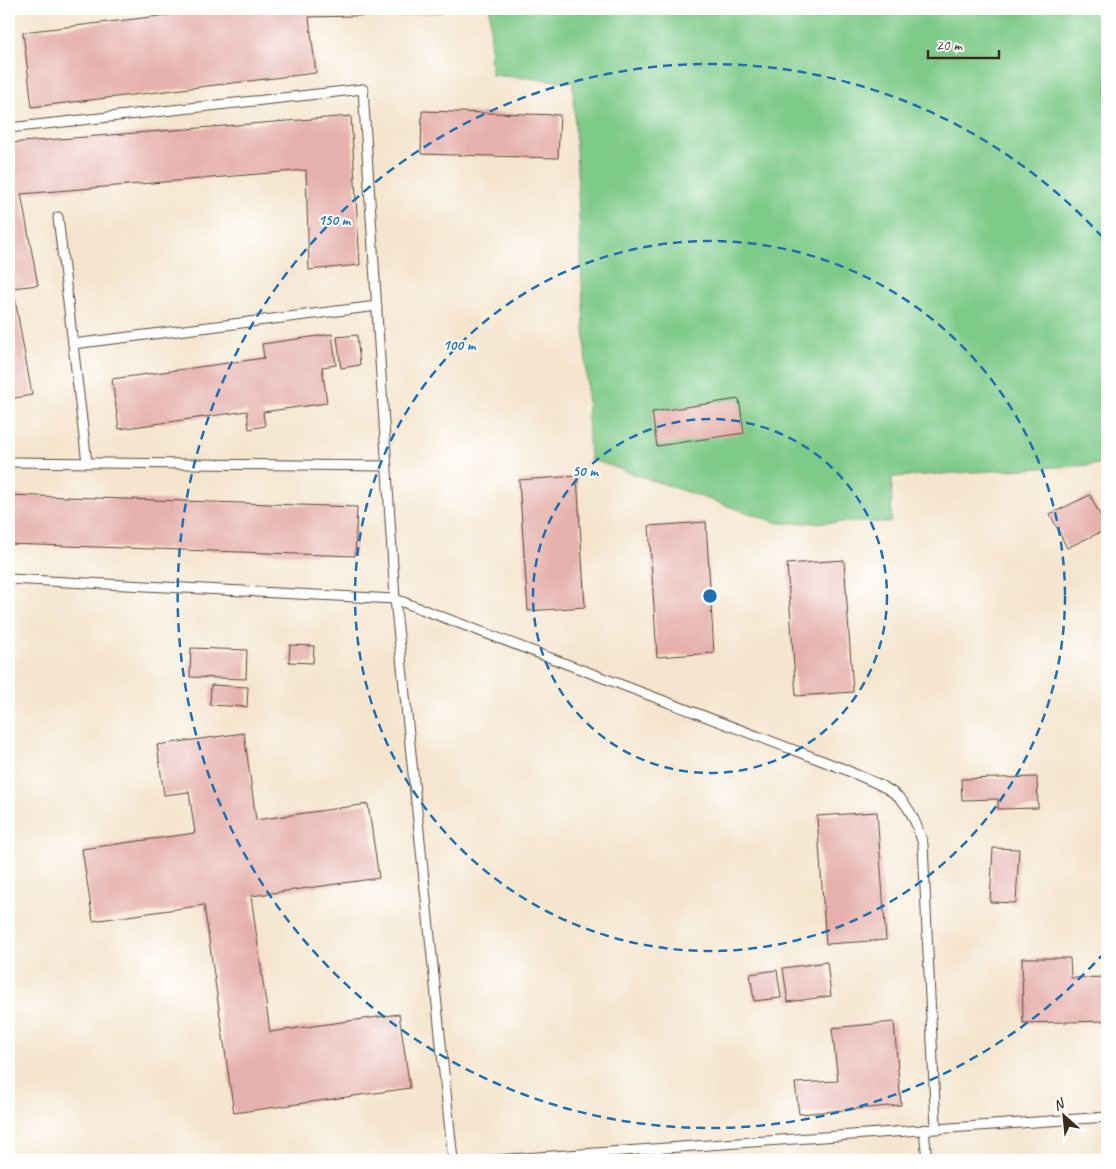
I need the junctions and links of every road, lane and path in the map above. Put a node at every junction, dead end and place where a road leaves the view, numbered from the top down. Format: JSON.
{"nodes":[{"id":1,"x":9,"y":128,"type":"edge"},
{"id":2,"x":58,"y":217,"type":"dead end"},
{"id":3,"x":377,"y":306,"type":"junction"},
{"id":4,"x":73,"y":344,"type":"junction"},
{"id":5,"x":9,"y":462,"type":"edge"},
{"id":6,"x":87,"y":463,"type":"junction"},
{"id":7,"x":387,"y":466,"type":"junction"},
{"id":8,"x":9,"y":579,"type":"edge"},
{"id":9,"x":395,"y":599,"type":"junction"},
{"id":10,"x":1107,"y":1117,"type":"edge"},
{"id":11,"x":936,"y":1128,"type":"junction"},
{"id":12,"x":924,"y":1129,"type":"junction"},
{"id":13,"x":453,"y":1160,"type":"edge"},
{"id":14,"x":495,"y":1160,"type":"edge"},
{"id":15,"x":926,"y":1160,"type":"edge"}],
"edges":[{"from":1,"to":3,"type":"lane"},
{"from":2,"to":4,"type":"lane"},
{"from":3,"to":4,"type":"lane"},
{"from":3,"to":7,"type":"lane"},
{"from":4,"to":6,"type":"lane"},
{"from":5,"to":6,"type":"lane"},
{"from":6,"to":7,"type":"lane"},
{"from":7,"to":9,"type":"lane"},
{"from":8,"to":9,"type":"lane"},
{"from":9,"to":11,"type":"lane"},
{"from":9,"to":13,"type":"lane"},
{"from":10,"to":11,"type":"lane"},
{"from":11,"to":12,"type":"lane"},
{"from":12,"to":14,"type":"lane"},
{"from":12,"to":15,"type":"lane"}]}
